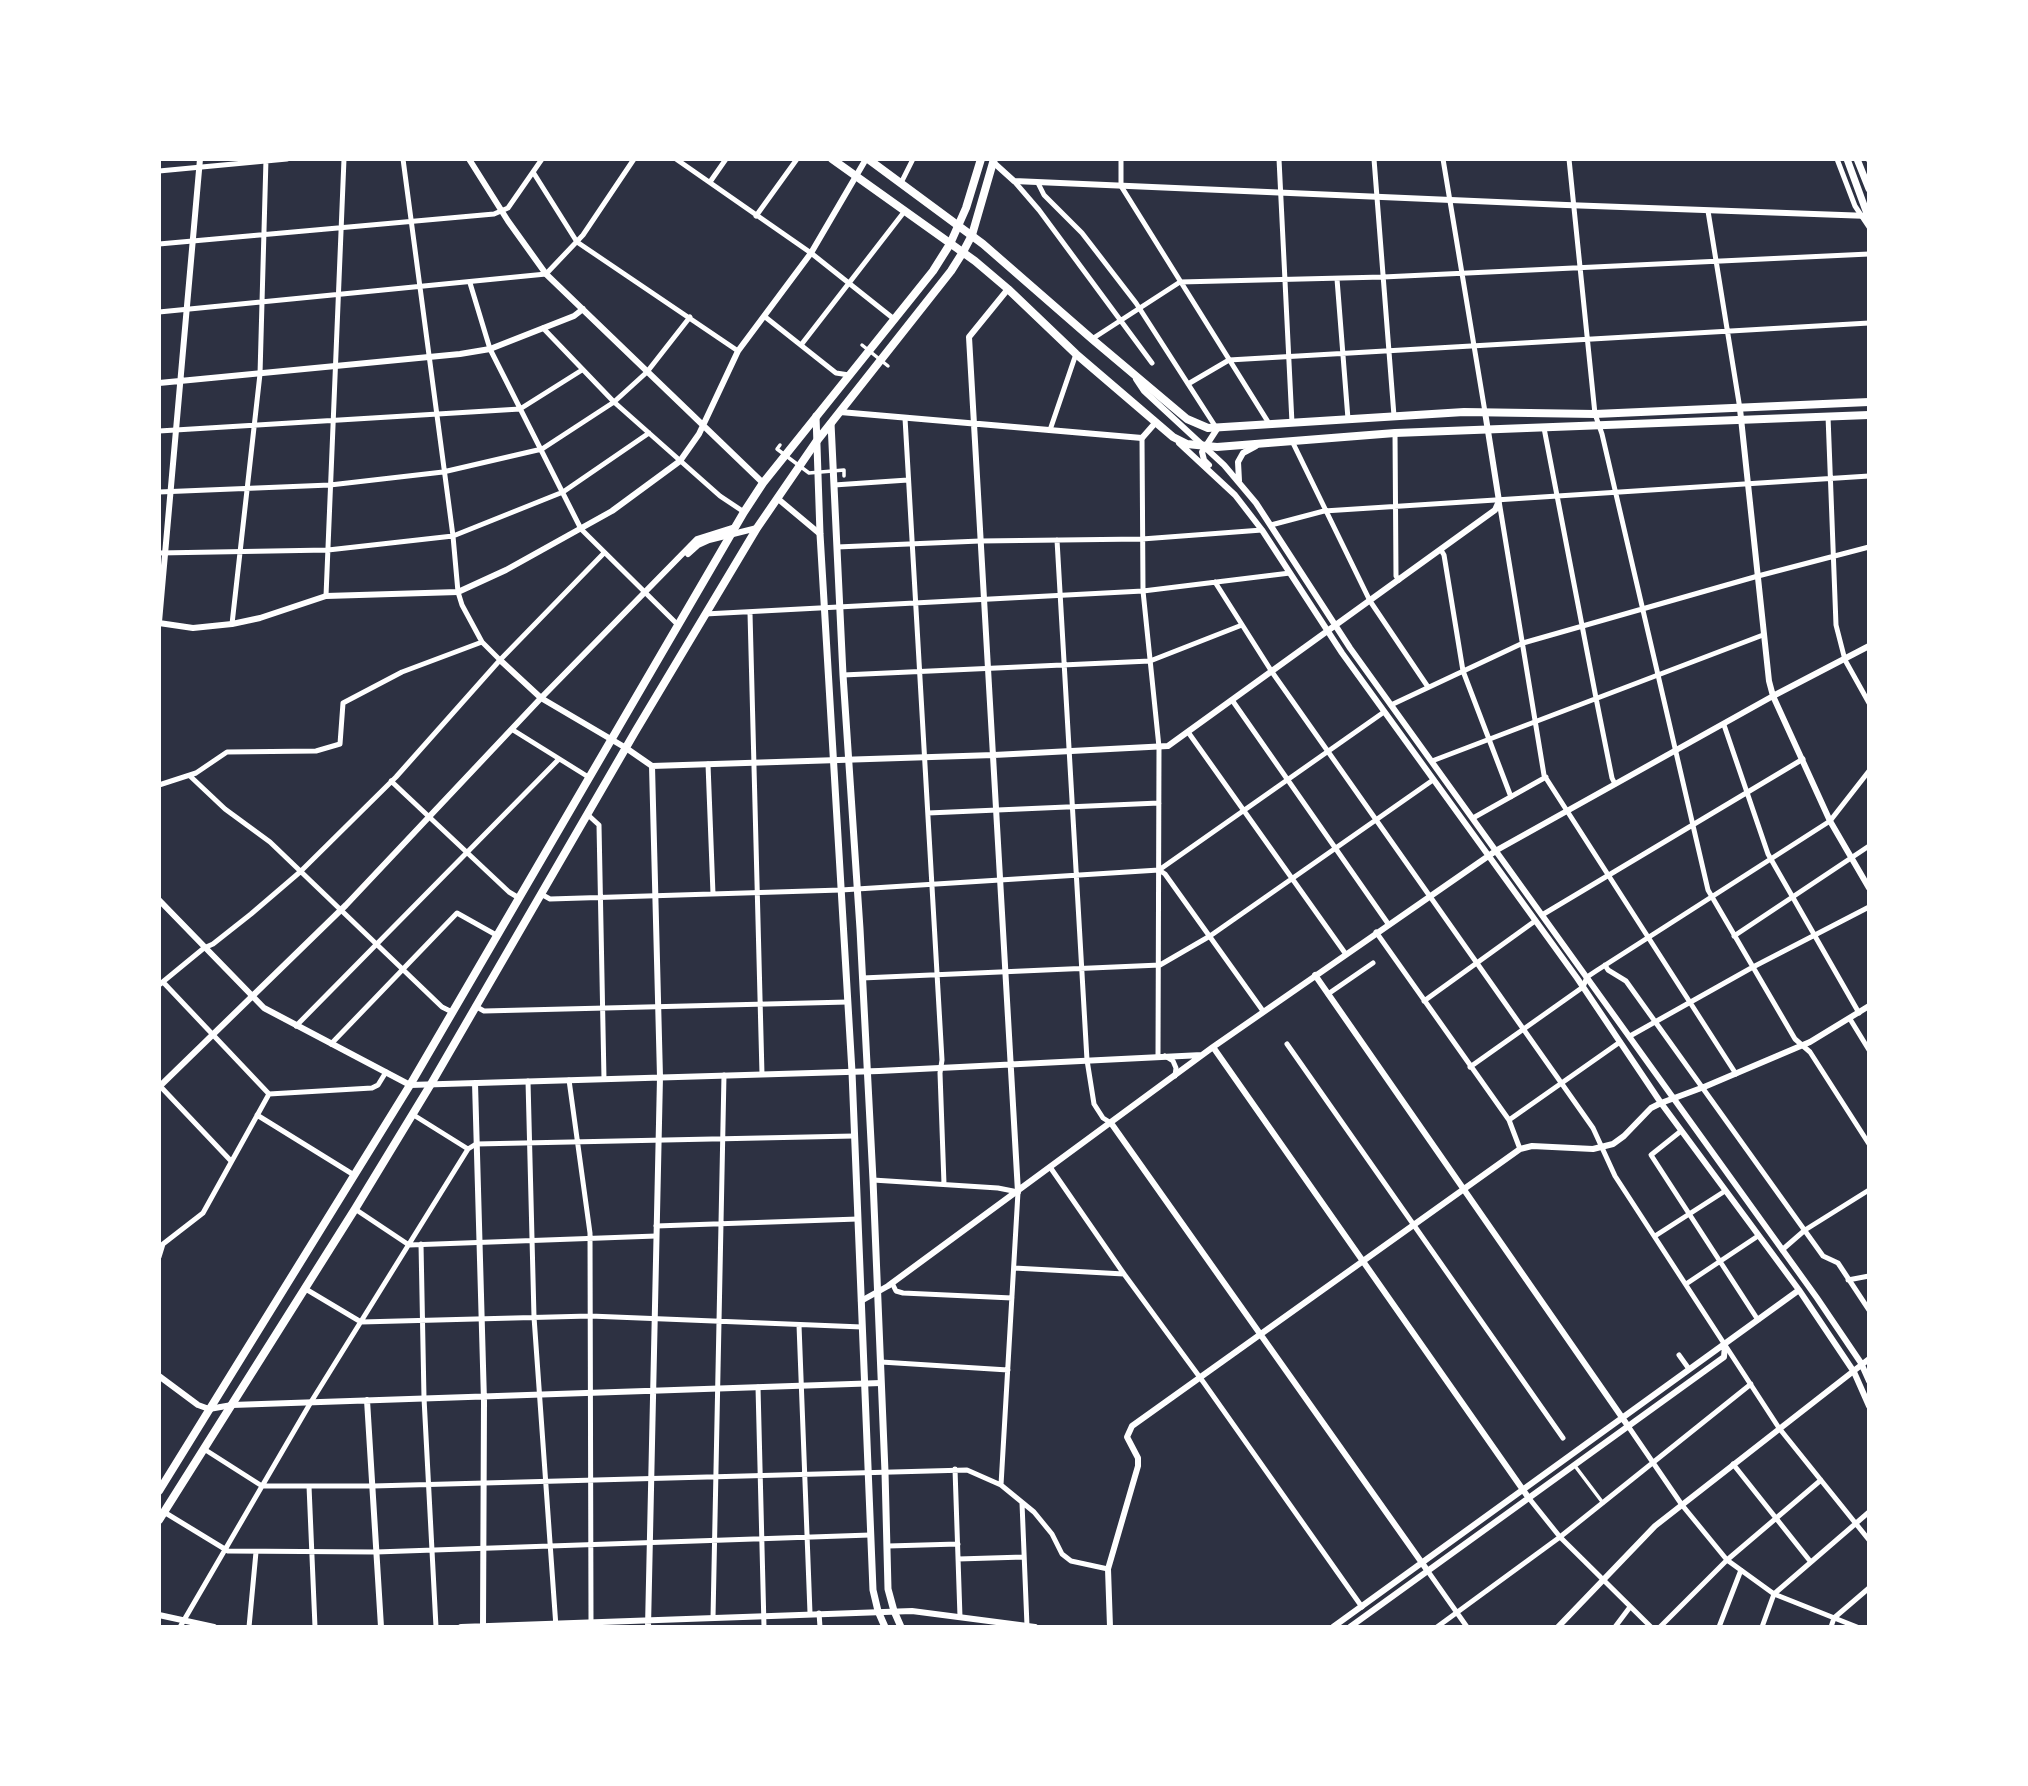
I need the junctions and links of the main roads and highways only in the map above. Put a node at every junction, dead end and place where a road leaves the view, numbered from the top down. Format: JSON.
{"nodes":[{"id":1,"x":832,"y":159,"type":"edge"},
{"id":2,"x":867,"y":159,"type":"edge"},
{"id":3,"x":981,"y":159,"type":"edge"},
{"id":4,"x":1847,"y":159,"type":"edge"},
{"id":5,"x":1857,"y":159,"type":"edge"},
{"id":6,"x":993,"y":161,"type":"edge"},
{"id":7,"x":1869,"y":189,"type":"edge"},
{"id":8,"x":1867,"y":216,"type":"edge"},
{"id":9,"x":959,"y":225,"type":"junction"},
{"id":10,"x":972,"y":234,"type":"junction"},
{"id":11,"x":950,"y":244,"type":"junction"},
{"id":12,"x":963,"y":252,"type":"junction"},
{"id":13,"x":1869,"y":402,"type":"edge"},
{"id":14,"x":1869,"y":415,"type":"edge"},
{"id":15,"x":816,"y":416,"type":"junction"},
{"id":16,"x":831,"y":423,"type":"junction"},
{"id":17,"x":816,"y":442,"type":"junction"},
{"id":18,"x":159,"y":1491,"type":"edge"},
{"id":19,"x":162,"y":1516,"type":"edge"},
{"id":20,"x":885,"y":1627,"type":"edge"},
{"id":21,"x":901,"y":1627,"type":"edge"}],
"edges":[{"from":1,"to":11,"type":"main road"},
{"from":2,"to":9,"type":"main road"},
{"from":3,"to":9,"type":"main road"},
{"from":4,"to":8,"type":"main road"},
{"from":5,"to":7,"type":"main road"},
{"from":6,"to":10,"type":"main road"},
{"from":9,"to":10,"type":"main road"},
{"from":9,"to":11,"type":"main road"},
{"from":10,"to":12,"type":"main road"},
{"from":10,"to":13,"type":"main road"},
{"from":11,"to":12,"type":"main road"},
{"from":11,"to":15,"type":"main road"},
{"from":12,"to":14,"type":"main road"},
{"from":12,"to":16,"type":"main road"},
{"from":15,"to":17,"type":"main road"},
{"from":15,"to":18,"type":"main road"},
{"from":16,"to":17,"type":"main road"},
{"from":16,"to":21,"type":"main road"},
{"from":17,"to":19,"type":"main road"},
{"from":17,"to":20,"type":"main road"}]}
